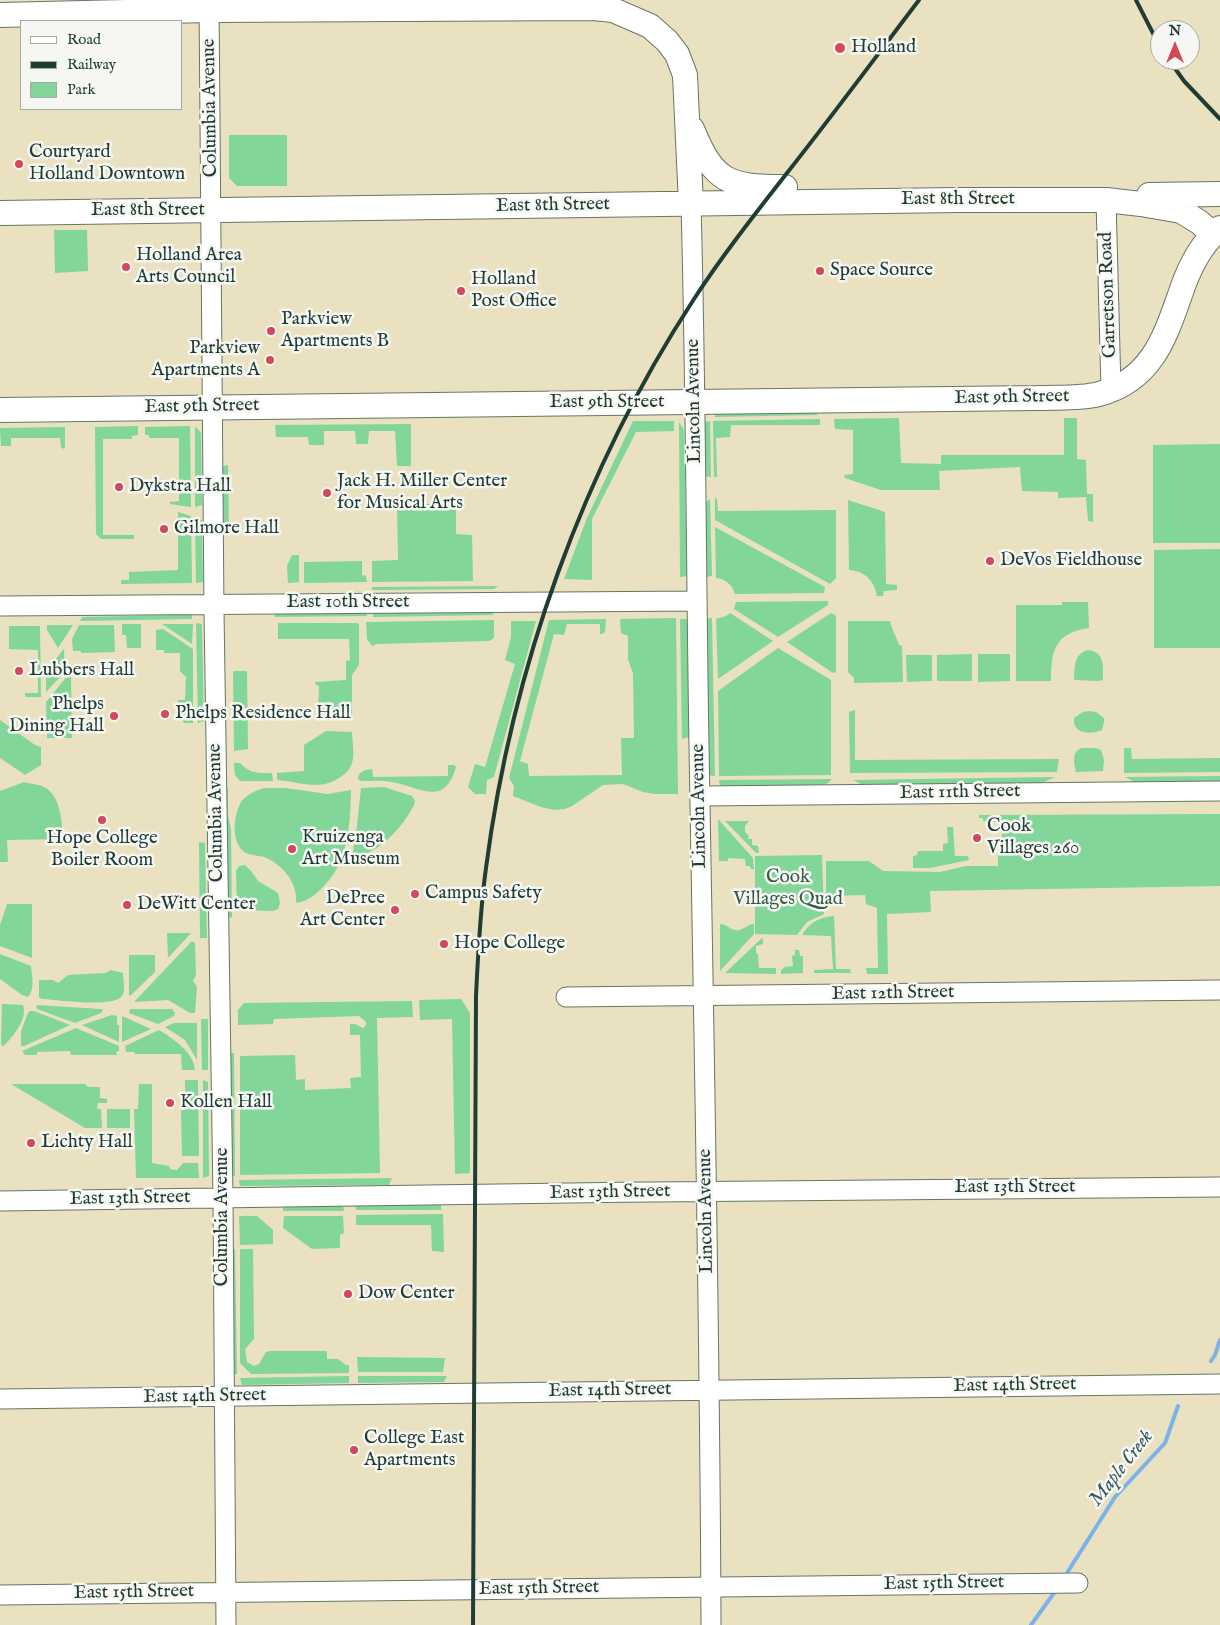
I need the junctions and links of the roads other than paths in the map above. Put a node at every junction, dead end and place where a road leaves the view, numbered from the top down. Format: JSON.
{"nodes":[{"id":1,"x":210,"y":5,"type":"edge"},
{"id":2,"x":0,"y":15,"type":"edge"},
{"id":3,"x":686,"y":115,"type":"junction"},
{"id":4,"x":1220,"y":194,"type":"edge"},
{"id":5,"x":957,"y":200,"type":"junction"},
{"id":6,"x":1106,"y":200,"type":"junction"},
{"id":7,"x":691,"y":204,"type":"junction"},
{"id":8,"x":212,"y":211,"type":"junction"},
{"id":9,"x":0,"y":213,"type":"edge"},
{"id":10,"x":1217,"y":231,"type":"edge"},
{"id":11,"x":1112,"y":389,"type":"junction"},
{"id":12,"x":696,"y":403,"type":"junction"},
{"id":13,"x":213,"y":407,"type":"junction"},
{"id":14,"x":0,"y":410,"type":"edge"},
{"id":15,"x":697,"y":601,"type":"junction"},
{"id":16,"x":214,"y":604,"type":"junction"},
{"id":17,"x":0,"y":606,"type":"edge"},
{"id":18,"x":1220,"y":791,"type":"edge"},
{"id":19,"x":700,"y":796,"type":"junction"},
{"id":20,"x":1220,"y":990,"type":"edge"},
{"id":21,"x":704,"y":996,"type":"junction"},
{"id":22,"x":566,"y":997,"type":"dead end"},
{"id":23,"x":1220,"y":1187,"type":"edge"},
{"id":24,"x":707,"y":1191,"type":"junction"},
{"id":25,"x":223,"y":1197,"type":"junction"},
{"id":26,"x":0,"y":1201,"type":"edge"},
{"id":27,"x":1220,"y":1384,"type":"edge"},
{"id":28,"x":710,"y":1390,"type":"junction"},
{"id":29,"x":224,"y":1397,"type":"junction"},
{"id":30,"x":0,"y":1399,"type":"edge"},
{"id":31,"x":1078,"y":1583,"type":"dead end"},
{"id":32,"x":711,"y":1587,"type":"junction"},
{"id":33,"x":226,"y":1592,"type":"junction"},
{"id":34,"x":0,"y":1596,"type":"edge"},
{"id":35,"x":226,"y":1625,"type":"edge"},
{"id":36,"x":711,"y":1625,"type":"edge"}],
"edges":[{"from":1,"to":2,"type":"main road","name":"Lincoln Avenue"},
{"from":1,"to":3,"type":"main road","name":"Lincoln Avenue"},
{"from":1,"to":8,"type":"street","name":"Columbia Avenue"},
{"from":3,"to":5,"type":"main road"},
{"from":3,"to":7,"type":"main road","name":"Lincoln Avenue"},
{"from":4,"to":6,"type":"main road","name":"East 8th Street"},
{"from":5,"to":6,"type":"main road","name":"East 8th Street"},
{"from":5,"to":7,"type":"main road","name":"East 8th Street"},
{"from":6,"to":10,"type":"main road","name":"East 8th Street"},
{"from":6,"to":11,"type":"street","name":"Garretson Road"},
{"from":7,"to":8,"type":"main road","name":"East 8th Street"},
{"from":7,"to":12,"type":"street","name":"Lincoln Avenue"},
{"from":8,"to":9,"type":"main road","name":"East 8th Street"},
{"from":8,"to":13,"type":"street","name":"Columbia Avenue"},
{"from":10,"to":11,"type":"main road","name":"East 9th Street"},
{"from":11,"to":12,"type":"main road","name":"East 9th Street"},
{"from":12,"to":13,"type":"main road","name":"East 9th Street"},
{"from":12,"to":15,"type":"street","name":"Lincoln Avenue"},
{"from":13,"to":14,"type":"main road","name":"East 9th Street"},
{"from":13,"to":16,"type":"street","name":"Columbia Avenue"},
{"from":15,"to":16,"type":"street","name":"East 10th Street"},
{"from":15,"to":19,"type":"street","name":"Lincoln Avenue"},
{"from":16,"to":17,"type":"street","name":"East 10th Street"},
{"from":16,"to":25,"type":"street","name":"Columbia Avenue"},
{"from":18,"to":19,"type":"street","name":"East 11th Street"},
{"from":19,"to":21,"type":"street","name":"Lincoln Avenue"},
{"from":20,"to":21,"type":"street","name":"East 12th Street"},
{"from":21,"to":22,"type":"street","name":"East 12th Street"},
{"from":21,"to":24,"type":"street","name":"Lincoln Avenue"},
{"from":23,"to":24,"type":"street","name":"East 13th Street"},
{"from":24,"to":25,"type":"street","name":"East 13th Street"},
{"from":24,"to":28,"type":"street","name":"Lincoln Avenue"},
{"from":25,"to":26,"type":"street","name":"East 13th Street"},
{"from":25,"to":29,"type":"street","name":"Columbia Avenue"},
{"from":27,"to":28,"type":"street","name":"East 14th Street"},
{"from":28,"to":29,"type":"street","name":"East 14th Street"},
{"from":28,"to":32,"type":"street","name":"Lincoln Avenue"},
{"from":29,"to":30,"type":"street","name":"East 14th Street"},
{"from":29,"to":33,"type":"street","name":"Columbia Avenue"},
{"from":31,"to":32,"type":"street","name":"East 15th Street"},
{"from":32,"to":33,"type":"street","name":"East 15th Street"},
{"from":32,"to":36,"type":"street","name":"Lincoln Avenue"},
{"from":33,"to":34,"type":"street","name":"East 15th Street"},
{"from":33,"to":35,"type":"street","name":"Columbia Avenue"}]}
